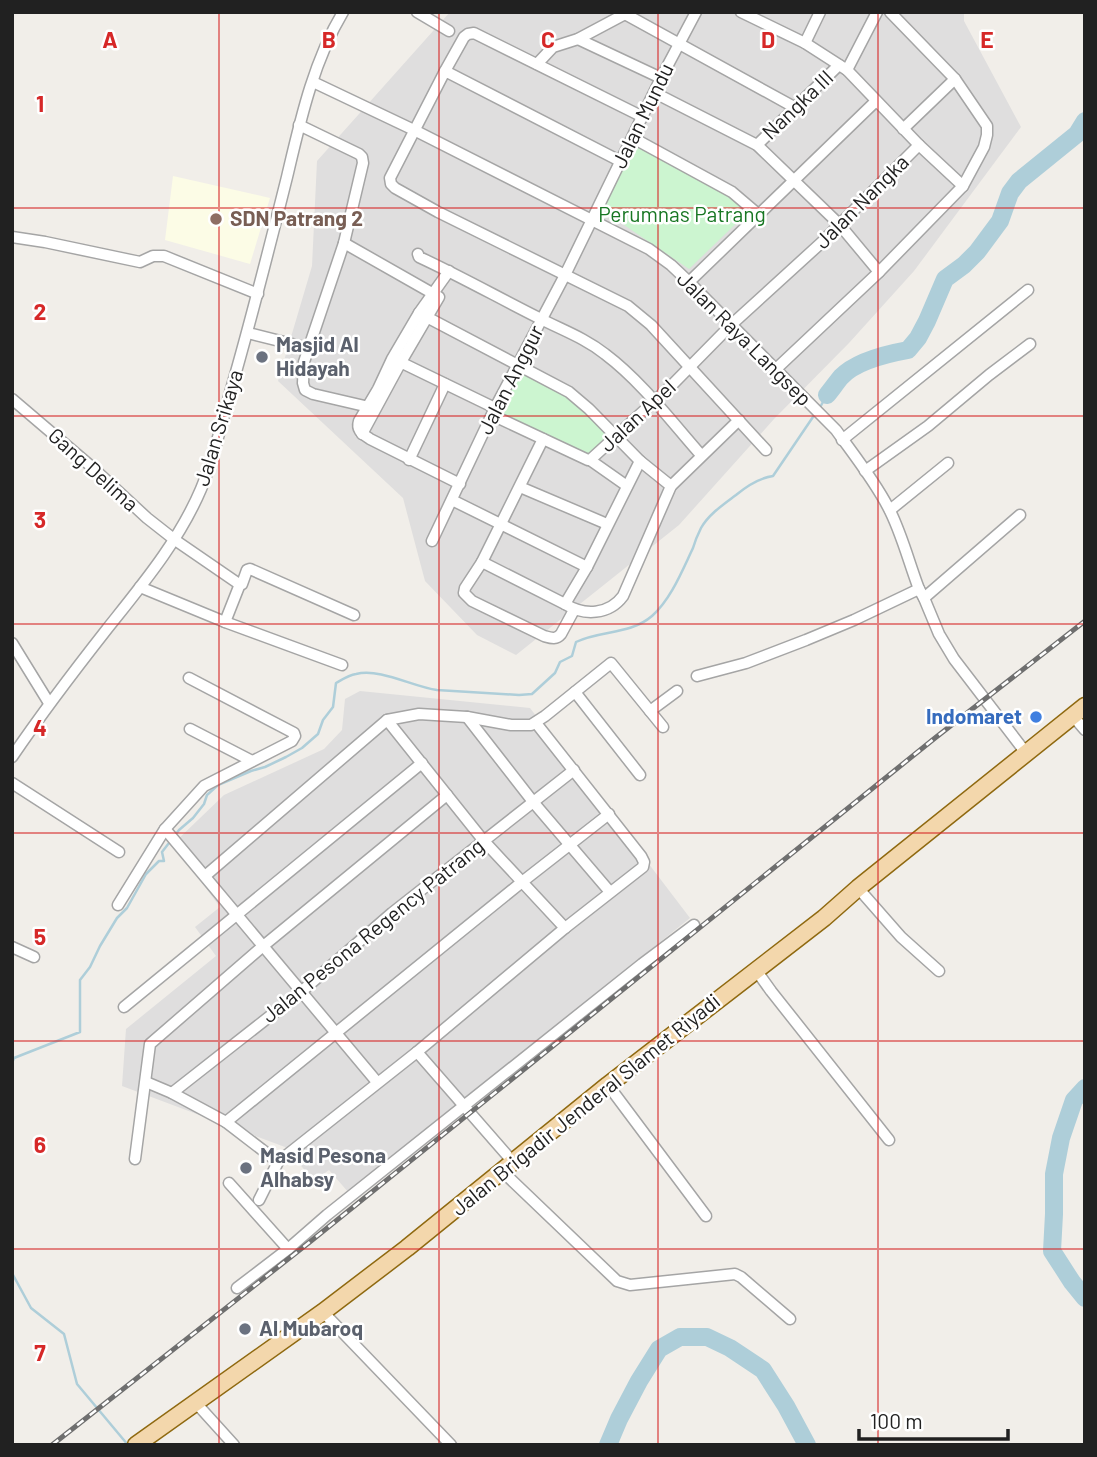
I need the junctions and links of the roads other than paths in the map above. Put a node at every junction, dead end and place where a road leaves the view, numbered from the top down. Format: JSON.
{"nodes":[{"id":1,"x":342,"y":12,"type":"edge"},
{"id":2,"x":417,"y":12,"type":"edge"},
{"id":3,"x":696,"y":12,"type":"edge"},
{"id":4,"x":741,"y":12,"type":"edge"},
{"id":5,"x":820,"y":12,"type":"edge"},
{"id":6,"x":877,"y":12,"type":"edge"},
{"id":7,"x":890,"y":12,"type":"edge"},
{"id":8,"x":625,"y":13,"type":"edge"},
{"id":9,"x":759,"y":16,"type":"edge"},
{"id":10,"x":449,"y":31,"type":"dead end"},
{"id":11,"x":578,"y":39,"type":"junction"},
{"id":12,"x":805,"y":43,"type":"junction"},
{"id":13,"x":679,"y":45,"type":"junction"},
{"id":14,"x":537,"y":64,"type":"junction"},
{"id":15,"x":843,"y":67,"type":"junction"},
{"id":16,"x":445,"y":71,"type":"junction"},
{"id":17,"x":661,"y":78,"type":"junction"},
{"id":18,"x":954,"y":79,"type":"junction"},
{"id":19,"x":313,"y":82,"type":"junction"},
{"id":20,"x":655,"y":93,"type":"junction"},
{"id":21,"x":876,"y":101,"type":"junction"},
{"id":22,"x":794,"y":107,"type":"junction"},
{"id":23,"x":643,"y":117,"type":"junction"},
{"id":24,"x":299,"y":125,"type":"junction"},
{"id":25,"x":903,"y":129,"type":"junction"},
{"id":26,"x":414,"y":130,"type":"junction"},
{"id":27,"x":633,"y":138,"type":"junction"},
{"id":28,"x":757,"y":145,"type":"junction"},
{"id":29,"x":919,"y":145,"type":"junction"},
{"id":30,"x":620,"y":161,"type":"junction"},
{"id":31,"x":793,"y":180,"type":"junction"},
{"id":32,"x":963,"y":186,"type":"junction"},
{"id":33,"x":759,"y":215,"type":"junction"},
{"id":34,"x":592,"y":220,"type":"junction"},
{"id":35,"x":839,"y":224,"type":"junction"},
{"id":36,"x":12,"y":237,"type":"edge"},
{"id":37,"x":344,"y":243,"type":"junction"},
{"id":38,"x":418,"y":254,"type":"dead end"},
{"id":39,"x":449,"y":271,"type":"junction"},
{"id":40,"x":879,"y":272,"type":"junction"},
{"id":41,"x":565,"y":275,"type":"junction"},
{"id":42,"x":689,"y":282,"type":"junction"},
{"id":43,"x":1028,"y":290,"type":"dead end"},
{"id":44,"x":433,"y":293,"type":"junction"},
{"id":45,"x":258,"y":294,"type":"junction"},
{"id":46,"x":423,"y":315,"type":"junction"},
{"id":47,"x":541,"y":320,"type":"junction"},
{"id":48,"x":731,"y":325,"type":"junction"},
{"id":49,"x":248,"y":333,"type":"junction"},
{"id":50,"x":1030,"y":344,"type":"dead end"},
{"id":51,"x":308,"y":348,"type":"junction"},
{"id":52,"x":397,"y":360,"type":"junction"},
{"id":53,"x":518,"y":364,"type":"junction"},
{"id":54,"x":690,"y":367,"type":"junction"},
{"id":55,"x":776,"y":369,"type":"junction"},
{"id":56,"x":444,"y":384,"type":"junction"},
{"id":57,"x":12,"y":399,"type":"edge"},
{"id":58,"x":654,"y":402,"type":"junction"},
{"id":59,"x":369,"y":407,"type":"junction"},
{"id":60,"x":494,"y":412,"type":"junction"},
{"id":61,"x":739,"y":420,"type":"junction"},
{"id":62,"x":362,"y":434,"type":"junction"},
{"id":63,"x":616,"y":437,"type":"junction"},
{"id":64,"x":543,"y":439,"type":"junction"},
{"id":65,"x":842,"y":440,"type":"junction"},
{"id":66,"x":766,"y":450,"type":"dead end"},
{"id":67,"x":701,"y":455,"type":"junction"},
{"id":68,"x":409,"y":460,"type":"junction"},
{"id":69,"x":590,"y":460,"type":"junction"},
{"id":70,"x":640,"y":461,"type":"junction"},
{"id":71,"x":948,"y":463,"type":"dead end"},
{"id":72,"x":865,"y":471,"type":"junction"},
{"id":73,"x":460,"y":484,"type":"junction"},
{"id":74,"x":627,"y":486,"type":"junction"},
{"id":75,"x":671,"y":486,"type":"junction"},
{"id":76,"x":520,"y":487,"type":"junction"},
{"id":77,"x":452,"y":500,"type":"junction"},
{"id":78,"x":890,"y":510,"type":"junction"},
{"id":79,"x":1020,"y":515,"type":"dead end"},
{"id":80,"x":607,"y":524,"type":"junction"},
{"id":81,"x":501,"y":525,"type":"junction"},
{"id":82,"x":175,"y":540,"type":"junction"},
{"id":83,"x":432,"y":541,"type":"dead end"},
{"id":84,"x":482,"y":562,"type":"junction"},
{"id":85,"x":587,"y":567,"type":"junction"},
{"id":86,"x":240,"y":584,"type":"junction"},
{"id":87,"x":140,"y":587,"type":"junction"},
{"id":88,"x":921,"y":594,"type":"junction"},
{"id":89,"x":570,"y":607,"type":"junction"},
{"id":90,"x":354,"y":615,"type":"dead end"},
{"id":91,"x":225,"y":622,"type":"junction"},
{"id":92,"x":12,"y":643,"type":"edge"},
{"id":93,"x":342,"y":665,"type":"dead end"},
{"id":94,"x":697,"y":676,"type":"dead end"},
{"id":95,"x":189,"y":678,"type":"dead end"},
{"id":96,"x":677,"y":691,"type":"dead end"},
{"id":97,"x":575,"y":692,"type":"junction"},
{"id":98,"x":50,"y":703,"type":"junction"},
{"id":99,"x":650,"y":711,"type":"junction"},
{"id":100,"x":1079,"y":711,"type":"edge"},
{"id":101,"x":467,"y":717,"type":"junction"},
{"id":102,"x":387,"y":720,"type":"junction"},
{"id":103,"x":536,"y":723,"type":"junction"},
{"id":104,"x":663,"y":727,"type":"dead end"},
{"id":105,"x":190,"y":729,"type":"dead end"},
{"id":106,"x":1085,"y":730,"type":"edge"},
{"id":107,"x":1026,"y":753,"type":"junction"},
{"id":108,"x":12,"y":757,"type":"edge"},
{"id":109,"x":252,"y":761,"type":"junction"},
{"id":110,"x":422,"y":763,"type":"junction"},
{"id":111,"x":574,"y":770,"type":"junction"},
{"id":112,"x":640,"y":775,"type":"dead end"},
{"id":113,"x":12,"y":783,"type":"edge"},
{"id":114,"x":447,"y":795,"type":"junction"},
{"id":115,"x":534,"y":803,"type":"junction"},
{"id":116,"x":610,"y":814,"type":"junction"},
{"id":117,"x":167,"y":831,"type":"junction"},
{"id":118,"x":483,"y":840,"type":"junction"},
{"id":119,"x":570,"y":845,"type":"junction"},
{"id":120,"x":120,"y":852,"type":"dead end"},
{"id":121,"x":205,"y":876,"type":"junction"},
{"id":122,"x":522,"y":882,"type":"junction"},
{"id":123,"x":859,"y":888,"type":"junction"},
{"id":124,"x":610,"y":892,"type":"junction"},
{"id":125,"x":118,"y":905,"type":"dead end"},
{"id":126,"x":236,"y":914,"type":"junction"},
{"id":127,"x":694,"y":925,"type":"dead end"},
{"id":128,"x":565,"y":928,"type":"junction"},
{"id":129,"x":12,"y":947,"type":"edge"},
{"id":130,"x":262,"y":947,"type":"junction"},
{"id":131,"x":34,"y":957,"type":"dead end"},
{"id":132,"x":756,"y":970,"type":"junction"},
{"id":133,"x":939,"y":971,"type":"dead end"},
{"id":134,"x":302,"y":991,"type":"junction"},
{"id":135,"x":124,"y":1007,"type":"dead end"},
{"id":136,"x":336,"y":1033,"type":"junction"},
{"id":137,"x":417,"y":1052,"type":"junction"},
{"id":138,"x":146,"y":1082,"type":"junction"},
{"id":139,"x":377,"y":1082,"type":"junction"},
{"id":140,"x":608,"y":1085,"type":"junction"},
{"id":141,"x":172,"y":1093,"type":"junction"},
{"id":142,"x":464,"y":1106,"type":"junction"},
{"id":143,"x":226,"y":1122,"type":"junction"},
{"id":144,"x":889,"y":1140,"type":"dead end"},
{"id":145,"x":135,"y":1158,"type":"dead end"},
{"id":146,"x":278,"y":1162,"type":"junction"},
{"id":147,"x":508,"y":1167,"type":"junction"},
{"id":148,"x":229,"y":1183,"type":"dead end"},
{"id":149,"x":259,"y":1200,"type":"dead end"},
{"id":150,"x":706,"y":1216,"type":"dead end"},
{"id":151,"x":288,"y":1249,"type":"junction"},
{"id":152,"x":237,"y":1288,"type":"dead end"},
{"id":153,"x":323,"y":1312,"type":"junction"},
{"id":154,"x":790,"y":1319,"type":"dead end"},
{"id":155,"x":195,"y":1402,"type":"junction"},
{"id":156,"x":140,"y":1442,"type":"edge"},
{"id":157,"x":234,"y":1445,"type":"edge"},
{"id":158,"x":452,"y":1445,"type":"edge"}],
"edges":[{"from":1,"to":19,"type":"street","name":"Jalan Srikaya"},
{"from":2,"to":10,"type":"street"},
{"from":3,"to":13,"type":"street","name":"Jalan Mundu"},
{"from":4,"to":9,"type":"street","name":"Jalan Nangka"},
{"from":5,"to":12,"type":"street"},
{"from":6,"to":15,"type":"street","name":"Nangka III"},
{"from":7,"to":18,"type":"street"},
{"from":8,"to":11,"type":"street"},
{"from":8,"to":13,"type":"street"},
{"from":9,"to":12,"type":"street","name":"Jalan Nangka"},
{"from":11,"to":14,"type":"street"},
{"from":11,"to":17,"type":"street"},
{"from":12,"to":15,"type":"street","name":"Jalan Nangka"},
{"from":13,"to":17,"type":"street","name":"Jalan Mundu"},
{"from":13,"to":22,"type":"street"},
{"from":14,"to":16,"type":"street"},
{"from":14,"to":23,"type":"street"},
{"from":15,"to":21,"type":"street","name":"Jalan Nangka"},
{"from":15,"to":22,"type":"street","name":"Nangka III"},
{"from":16,"to":26,"type":"street"},
{"from":16,"to":30,"type":"street"},
{"from":17,"to":20,"type":"street","name":"Jalan Mundu"},
{"from":18,"to":25,"type":"street"},
{"from":18,"to":32,"type":"street"},
{"from":19,"to":24,"type":"street","name":"Jalan Srikaya"},
{"from":19,"to":26,"type":"street","name":"Jalan Raya Langsep"},
{"from":20,"to":23,"type":"street","name":"Jalan Mundu"},
{"from":20,"to":28,"type":"street"},
{"from":21,"to":25,"type":"street","name":"Jalan Nangka"},
{"from":21,"to":31,"type":"street"},
{"from":22,"to":28,"type":"street","name":"Nangka III"},
{"from":23,"to":27,"type":"street","name":"Jalan Mundu"},
{"from":24,"to":37,"type":"street"},
{"from":24,"to":45,"type":"street","name":"Jalan Srikaya"},
{"from":25,"to":29,"type":"street","name":"Jalan Nangka"},
{"from":26,"to":34,"type":"street","name":"Jalan Raya Langsep"},
{"from":26,"to":41,"type":"street"},
{"from":27,"to":30,"type":"street","name":"Jalan Mundu"},
{"from":27,"to":33,"type":"street"},
{"from":28,"to":31,"type":"street"},
{"from":29,"to":32,"type":"street"},
{"from":29,"to":35,"type":"street","name":"Jalan Nangka"},
{"from":30,"to":34,"type":"street","name":"Jalan Mundu"},
{"from":31,"to":33,"type":"street"},
{"from":31,"to":35,"type":"street"},
{"from":32,"to":40,"type":"street"},
{"from":33,"to":42,"type":"street"},
{"from":34,"to":41,"type":"street","name":"Jalan Anggur"},
{"from":34,"to":42,"type":"street","name":"Jalan Raya Langsep"},
{"from":35,"to":40,"type":"street"},
{"from":35,"to":48,"type":"street","name":"Jalan Nangka"},
{"from":36,"to":45,"type":"street"},
{"from":37,"to":44,"type":"street"},
{"from":37,"to":51,"type":"street"},
{"from":38,"to":39,"type":"street"},
{"from":39,"to":44,"type":"street"},
{"from":39,"to":47,"type":"street"},
{"from":40,"to":55,"type":"street"},
{"from":41,"to":47,"type":"street","name":"Jalan Anggur"},
{"from":41,"to":54,"type":"street"},
{"from":42,"to":48,"type":"street","name":"Jalan Raya Langsep"},
{"from":43,"to":65,"type":"street"},
{"from":44,"to":46,"type":"street"},
{"from":45,"to":49,"type":"street","name":"Jalan Srikaya"},
{"from":46,"to":52,"type":"street"},
{"from":46,"to":53,"type":"street"},
{"from":47,"to":53,"type":"street","name":"Jalan Anggur"},
{"from":47,"to":58,"type":"street"},
{"from":48,"to":54,"type":"street","name":"Jalan Apel"},
{"from":48,"to":55,"type":"street","name":"Jalan Raya Langsep"},
{"from":49,"to":51,"type":"street"},
{"from":49,"to":82,"type":"street","name":"Jalan Srikaya"},
{"from":50,"to":72,"type":"street"},
{"from":51,"to":59,"type":"street"},
{"from":52,"to":56,"type":"street","name":"Jalan Apel"},
{"from":52,"to":59,"type":"street"},
{"from":52,"to":62,"type":"street"},
{"from":53,"to":60,"type":"street","name":"Jalan Anggur"},
{"from":53,"to":63,"type":"street"},
{"from":54,"to":58,"type":"street","name":"Jalan Apel"},
{"from":54,"to":61,"type":"street"},
{"from":55,"to":65,"type":"street","name":"Jalan Raya Langsep"},
{"from":56,"to":60,"type":"street","name":"Jalan Apel"},
{"from":56,"to":68,"type":"street"},
{"from":57,"to":82,"type":"street","name":"Gang Delima"},
{"from":58,"to":63,"type":"street","name":"Jalan Apel"},
{"from":58,"to":67,"type":"street"},
{"from":59,"to":62,"type":"street"},
{"from":60,"to":64,"type":"street","name":"Jalan Apel"},
{"from":60,"to":73,"type":"street","name":"Jalan Anggur"},
{"from":61,"to":66,"type":"street"},
{"from":61,"to":67,"type":"street"},
{"from":62,"to":68,"type":"street"},
{"from":63,"to":69,"type":"street","name":"Jalan Apel"},
{"from":63,"to":70,"type":"street"},
{"from":64,"to":69,"type":"street","name":"Jalan Apel"},
{"from":64,"to":76,"type":"street"},
{"from":65,"to":72,"type":"street","name":"Jalan Raya Langsep"},
{"from":67,"to":75,"type":"street"},
{"from":68,"to":73,"type":"street"},
{"from":69,"to":74,"type":"street"},
{"from":70,"to":74,"type":"street"},
{"from":70,"to":75,"type":"street"},
{"from":71,"to":78,"type":"street"},
{"from":72,"to":78,"type":"street","name":"Jalan Raya Langsep"},
{"from":73,"to":77,"type":"street","name":"Jalan Anggur"},
{"from":74,"to":80,"type":"street"},
{"from":75,"to":89,"type":"street"},
{"from":76,"to":80,"type":"street"},
{"from":76,"to":81,"type":"street"},
{"from":77,"to":81,"type":"street"},
{"from":77,"to":83,"type":"street","name":"Jalan Anggur"},
{"from":78,"to":88,"type":"street","name":"Jalan Raya Langsep"},
{"from":79,"to":88,"type":"street"},
{"from":80,"to":85,"type":"street"},
{"from":81,"to":84,"type":"street"},
{"from":81,"to":85,"type":"street"},
{"from":82,"to":86,"type":"street","name":"Gang Delima"},
{"from":82,"to":87,"type":"street","name":"Jalan Srikaya"},
{"from":84,"to":89,"type":"street"},
{"from":84,"to":89,"type":"street"},
{"from":85,"to":89,"type":"street"},
{"from":86,"to":90,"type":"street"},
{"from":86,"to":91,"type":"street"},
{"from":87,"to":91,"type":"street"},
{"from":87,"to":98,"type":"street","name":"Jalan Srikaya"},
{"from":88,"to":94,"type":"street"},
{"from":88,"to":107,"type":"street","name":"Jalan Raya Langsep"},
{"from":91,"to":93,"type":"street"},
{"from":92,"to":98,"type":"street"},
{"from":95,"to":109,"type":"street"},
{"from":96,"to":99,"type":"street"},
{"from":97,"to":99,"type":"street"},
{"from":97,"to":103,"type":"street"},
{"from":97,"to":112,"type":"street"},
{"from":98,"to":108,"type":"street","name":"Jalan Srikaya"},
{"from":99,"to":104,"type":"street"},
{"from":100,"to":106,"type":"street"},
{"from":100,"to":107,"type":"main road","name":"Jalan Brigadir Jenderal Slamet Riyadi"},
{"from":101,"to":102,"type":"street"},
{"from":101,"to":103,"type":"street"},
{"from":101,"to":115,"type":"street"},
{"from":102,"to":110,"type":"street"},
{"from":102,"to":121,"type":"street"},
{"from":103,"to":111,"type":"street"},
{"from":105,"to":109,"type":"street"},
{"from":107,"to":123,"type":"main road","name":"Jalan Brigadir Jenderal Slamet Riyadi"},
{"from":109,"to":117,"type":"street"},
{"from":110,"to":114,"type":"street"},
{"from":110,"to":126,"type":"street"},
{"from":111,"to":115,"type":"street","name":"Jalan Pesona Regency Patrang"},
{"from":111,"to":116,"type":"street"},
{"from":113,"to":120,"type":"street"},
{"from":114,"to":118,"type":"street"},
{"from":114,"to":130,"type":"street"},
{"from":115,"to":118,"type":"street","name":"Jalan Pesona Regency Patrang"},
{"from":115,"to":119,"type":"street"},
{"from":116,"to":119,"type":"street"},
{"from":116,"to":124,"type":"street"},
{"from":117,"to":121,"type":"street"},
{"from":117,"to":125,"type":"street"},
{"from":118,"to":122,"type":"street"},
{"from":118,"to":134,"type":"street","name":"Jalan Pesona Regency Patrang"},
{"from":119,"to":122,"type":"street"},
{"from":119,"to":124,"type":"street"},
{"from":121,"to":126,"type":"street"},
{"from":122,"to":128,"type":"street"},
{"from":122,"to":136,"type":"street"},
{"from":123,"to":132,"type":"main road","name":"Jalan Brigadir Jenderal Slamet Riyadi"},
{"from":123,"to":133,"type":"street"},
{"from":124,"to":128,"type":"street"},
{"from":126,"to":130,"type":"street"},
{"from":126,"to":135,"type":"street"},
{"from":127,"to":142,"type":"street"},
{"from":128,"to":137,"type":"street"},
{"from":129,"to":131,"type":"street"},
{"from":130,"to":134,"type":"street"},
{"from":130,"to":138,"type":"street"},
{"from":132,"to":140,"type":"main road","name":"Jalan Brigadir Jenderal Slamet Riyadi"},
{"from":132,"to":144,"type":"street"},
{"from":134,"to":136,"type":"street"},
{"from":134,"to":141,"type":"street","name":"Jalan Pesona Regency Patrang"},
{"from":136,"to":139,"type":"street"},
{"from":136,"to":143,"type":"street"},
{"from":137,"to":139,"type":"street"},
{"from":137,"to":142,"type":"street"},
{"from":138,"to":141,"type":"street"},
{"from":138,"to":145,"type":"street"},
{"from":139,"to":146,"type":"street"},
{"from":140,"to":147,"type":"main road","name":"Jalan Brigadir Jenderal Slamet Riyadi"},
{"from":140,"to":150,"type":"street"},
{"from":141,"to":143,"type":"street"},
{"from":142,"to":147,"type":"street"},
{"from":142,"to":151,"type":"street"},
{"from":143,"to":146,"type":"street"},
{"from":146,"to":149,"type":"street"},
{"from":147,"to":153,"type":"main road","name":"Jalan Brigadir Jenderal Slamet Riyadi"},
{"from":147,"to":154,"type":"street"},
{"from":148,"to":151,"type":"street"},
{"from":151,"to":152,"type":"street"},
{"from":153,"to":155,"type":"main road","name":"Jalan Brigadir Jenderal Slamet Riyadi"},
{"from":153,"to":158,"type":"street"},
{"from":155,"to":156,"type":"main road","name":"Jalan Brigadir Jenderal Slamet Riyadi"},
{"from":155,"to":157,"type":"street"}]}
